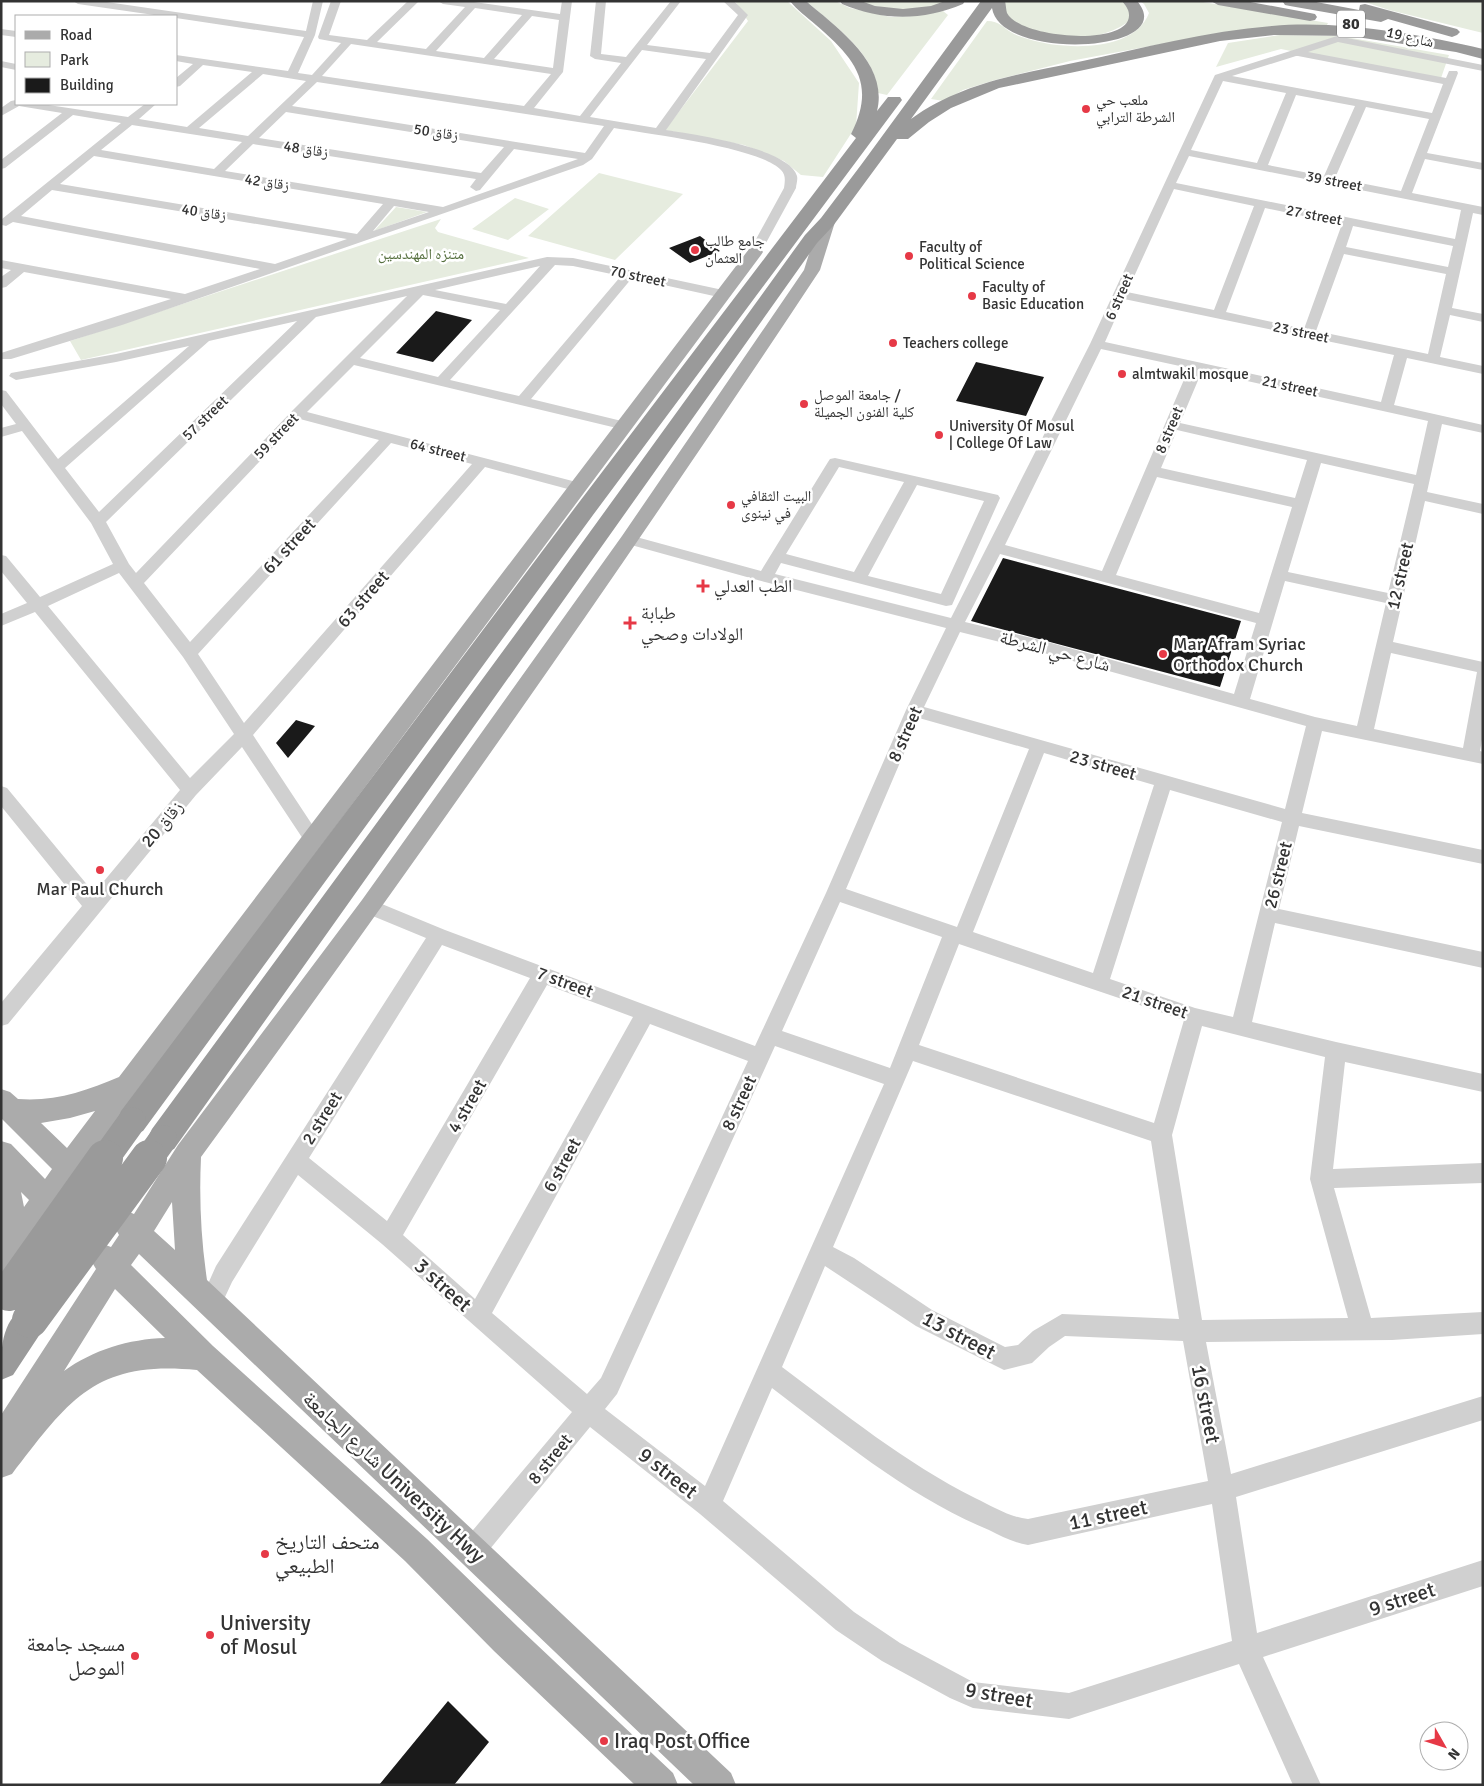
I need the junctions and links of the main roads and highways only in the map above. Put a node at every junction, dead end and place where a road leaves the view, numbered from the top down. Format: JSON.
{"nodes":[{"id":1,"x":797,"y":1,"type":"edge"},
{"id":2,"x":847,"y":1,"type":"edge"},
{"id":3,"x":958,"y":1,"type":"edge"},
{"id":4,"x":970,"y":1,"type":"edge"},
{"id":5,"x":989,"y":1,"type":"edge"},
{"id":6,"x":998,"y":1,"type":"edge"},
{"id":7,"x":1129,"y":1,"type":"edge"},
{"id":8,"x":1218,"y":1,"type":"edge"},
{"id":9,"x":1287,"y":1,"type":"edge"},
{"id":10,"x":1342,"y":1,"type":"edge"},
{"id":11,"x":1472,"y":50,"type":"edge"},
{"id":12,"x":842,"y":169,"type":"junction"},
{"id":13,"x":867,"y":170,"type":"junction"},
{"id":14,"x":827,"y":222,"type":"junction"},
{"id":15,"x":766,"y":254,"type":"junction"},
{"id":16,"x":129,"y":1084,"type":"junction"},
{"id":17,"x":6,"y":1105,"type":"edge"},
{"id":18,"x":176,"y":1147,"type":"junction"},
{"id":19,"x":1,"y":1153,"type":"edge"},
{"id":20,"x":69,"y":1168,"type":"junction"},
{"id":21,"x":1,"y":1177,"type":"edge"},
{"id":22,"x":47,"y":1199,"type":"junction"},
{"id":23,"x":137,"y":1234,"type":"junction"},
{"id":24,"x":1,"y":1251,"type":"edge"},
{"id":25,"x":113,"y":1267,"type":"junction"},
{"id":26,"x":4,"y":1287,"type":"edge"},
{"id":27,"x":202,"y":1295,"type":"junction"},
{"id":28,"x":203,"y":1356,"type":"junction"},
{"id":29,"x":1,"y":1363,"type":"edge"},
{"id":30,"x":1,"y":1443,"type":"edge"},
{"id":31,"x":1,"y":1463,"type":"edge"},
{"id":32,"x":661,"y":1785,"type":"edge"},
{"id":33,"x":719,"y":1785,"type":"edge"}],
"edges":[{"from":1,"to":12,"type":"highway"},
{"from":2,"to":3,"type":"highway"},
{"from":4,"to":12,"type":"highway"},
{"from":5,"to":13,"type":"highway"},
{"from":6,"to":7,"type":"highway"},
{"from":8,"to":11,"type":"highway","name":"شارع 19","number":"80"},
{"from":9,"to":11,"type":"highway","name":"شارع 19","number":"80"},
{"from":10,"to":11,"type":"highway"},
{"from":11,"to":13,"type":"highway"},
{"from":12,"to":15,"type":"highway"},
{"from":13,"to":14,"type":"highway"},
{"from":14,"to":18,"type":"highway"},
{"from":14,"to":18,"type":"main road"},
{"from":15,"to":16,"type":"main road"},
{"from":15,"to":26,"type":"highway","bridge":true},
{"from":16,"to":17,"type":"main road"},
{"from":16,"to":20,"type":"main road"},
{"from":17,"to":20,"type":"main road","name":"شارع الجامعة University Hwy"},
{"from":18,"to":23,"type":"main road"},
{"from":18,"to":27,"type":"main road"},
{"from":18,"to":29,"type":"highway","bridge":true},
{"from":19,"to":22,"type":"main road","name":"شارع الجامعة University Hwy"},
{"from":20,"to":22,"type":"main road"},
{"from":20,"to":23,"type":"main road","name":"شارع الجامعة University Hwy"},
{"from":21,"to":24,"type":"main road"},
{"from":22,"to":25,"type":"main road","name":"شارع الجامعة University Hwy"},
{"from":22,"to":26,"type":"main road"},
{"from":23,"to":25,"type":"main road"},
{"from":23,"to":27,"type":"main road","name":"شارع الجامعة University Hwy"},
{"from":25,"to":28,"type":"main road","name":"شارع الجامعة University Hwy"},
{"from":25,"to":30,"type":"main road"},
{"from":27,"to":33,"type":"main road","name":"شارع الجامعة University Hwy"},
{"from":28,"to":31,"type":"main road"},
{"from":28,"to":32,"type":"main road","name":"شارع الجامعة University Hwy"}]}
